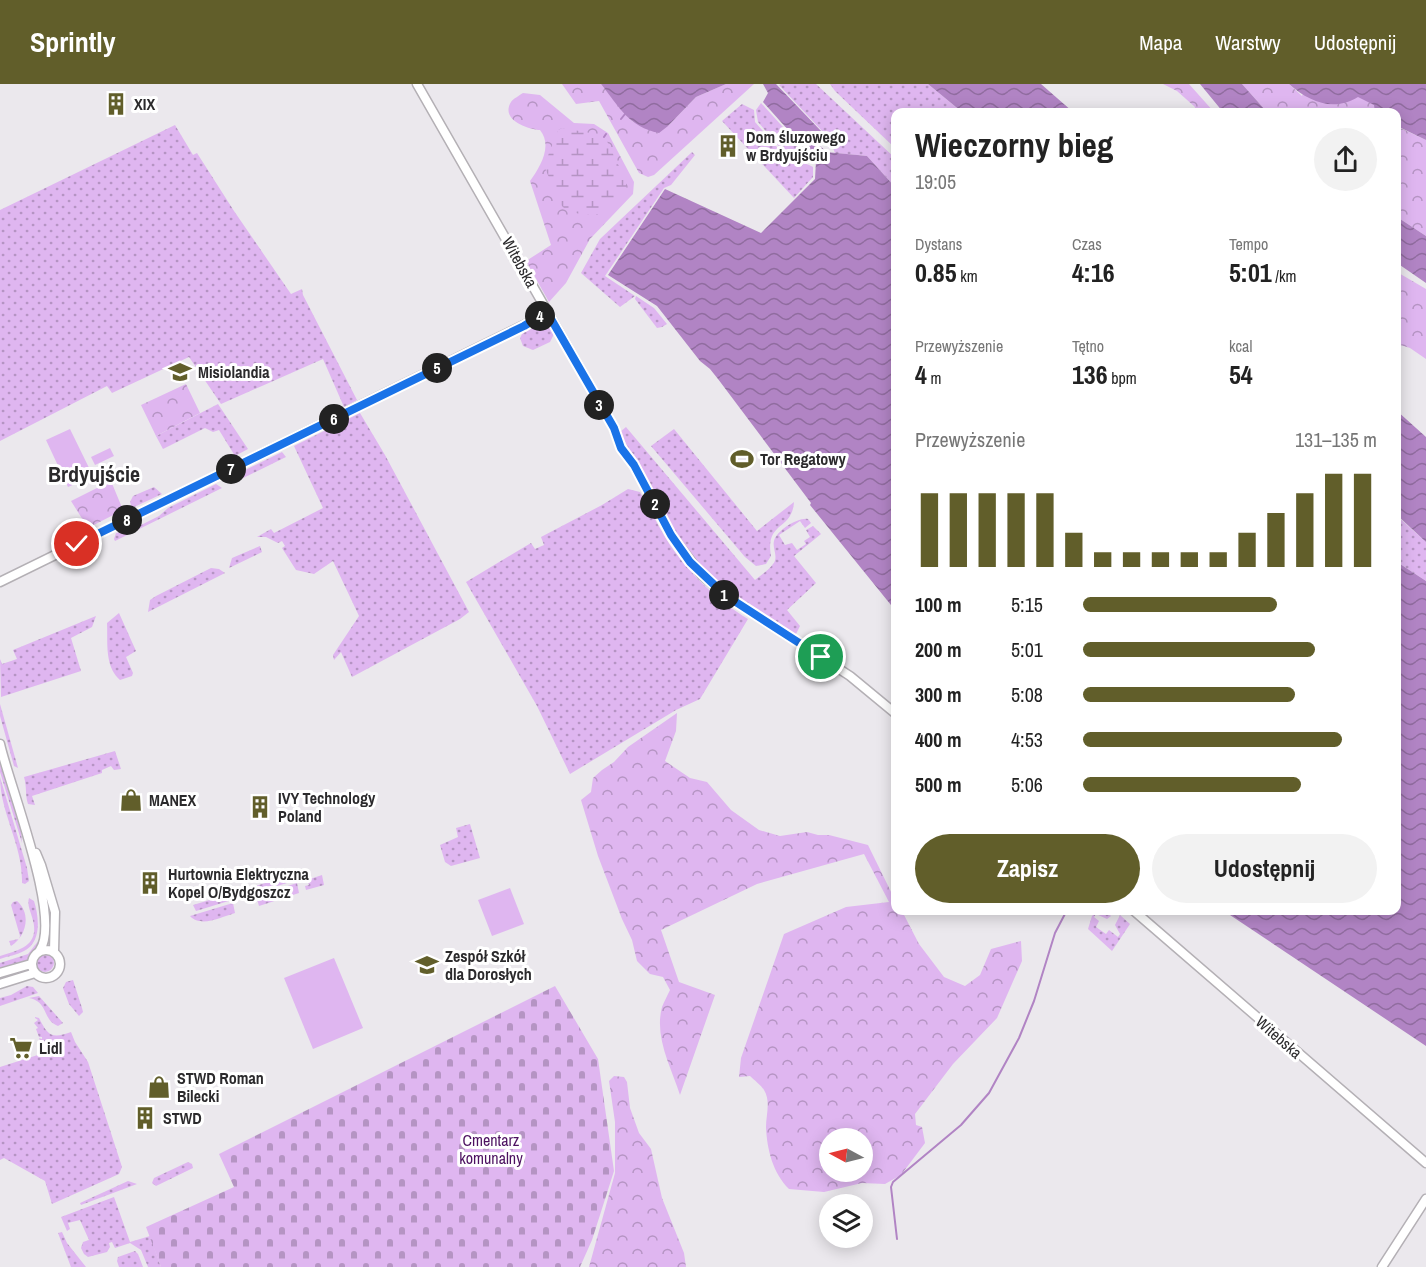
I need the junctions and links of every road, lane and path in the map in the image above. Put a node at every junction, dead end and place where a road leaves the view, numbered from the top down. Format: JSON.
{"nodes":[{"id":1,"x":417,"y":84,"type":"edge"},
{"id":2,"x":547,"y":312,"type":"junction"},
{"id":3,"x":0,"y":582,"type":"edge"},
{"id":4,"x":891,"y":710,"type":"edge"},
{"id":5,"x":0,"y":744,"type":"edge"},
{"id":6,"x":27,"y":835,"type":"junction"},
{"id":7,"x":1139,"y":915,"type":"edge"},
{"id":8,"x":40,"y":950,"type":"junction"},
{"id":9,"x":54,"y":951,"type":"junction"},
{"id":10,"x":33,"y":969,"type":"junction"},
{"id":11,"x":0,"y":973,"type":"edge"},
{"id":12,"x":0,"y":984,"type":"edge"},
{"id":13,"x":1426,"y":1163,"type":"edge"},
{"id":14,"x":1426,"y":1199,"type":"edge"},
{"id":15,"x":1383,"y":1267,"type":"edge"}],
"edges":[{"from":1,"to":2,"type":"street","name":"Witebska"},
{"from":2,"to":3,"type":"street"},
{"from":2,"to":4,"type":"street","name":"Witebska"},
{"from":5,"to":6,"type":"street"},
{"from":6,"to":8,"type":"street"},
{"from":6,"to":9,"type":"street"},
{"from":7,"to":13,"type":"street","name":"Witebska"},
{"from":8,"to":9,"type":"street"},
{"from":8,"to":10,"type":"street"},
{"from":9,"to":10,"type":"street"},
{"from":10,"to":11,"type":"street"},
{"from":10,"to":12,"type":"street"},
{"from":14,"to":15,"type":"street"}]}
